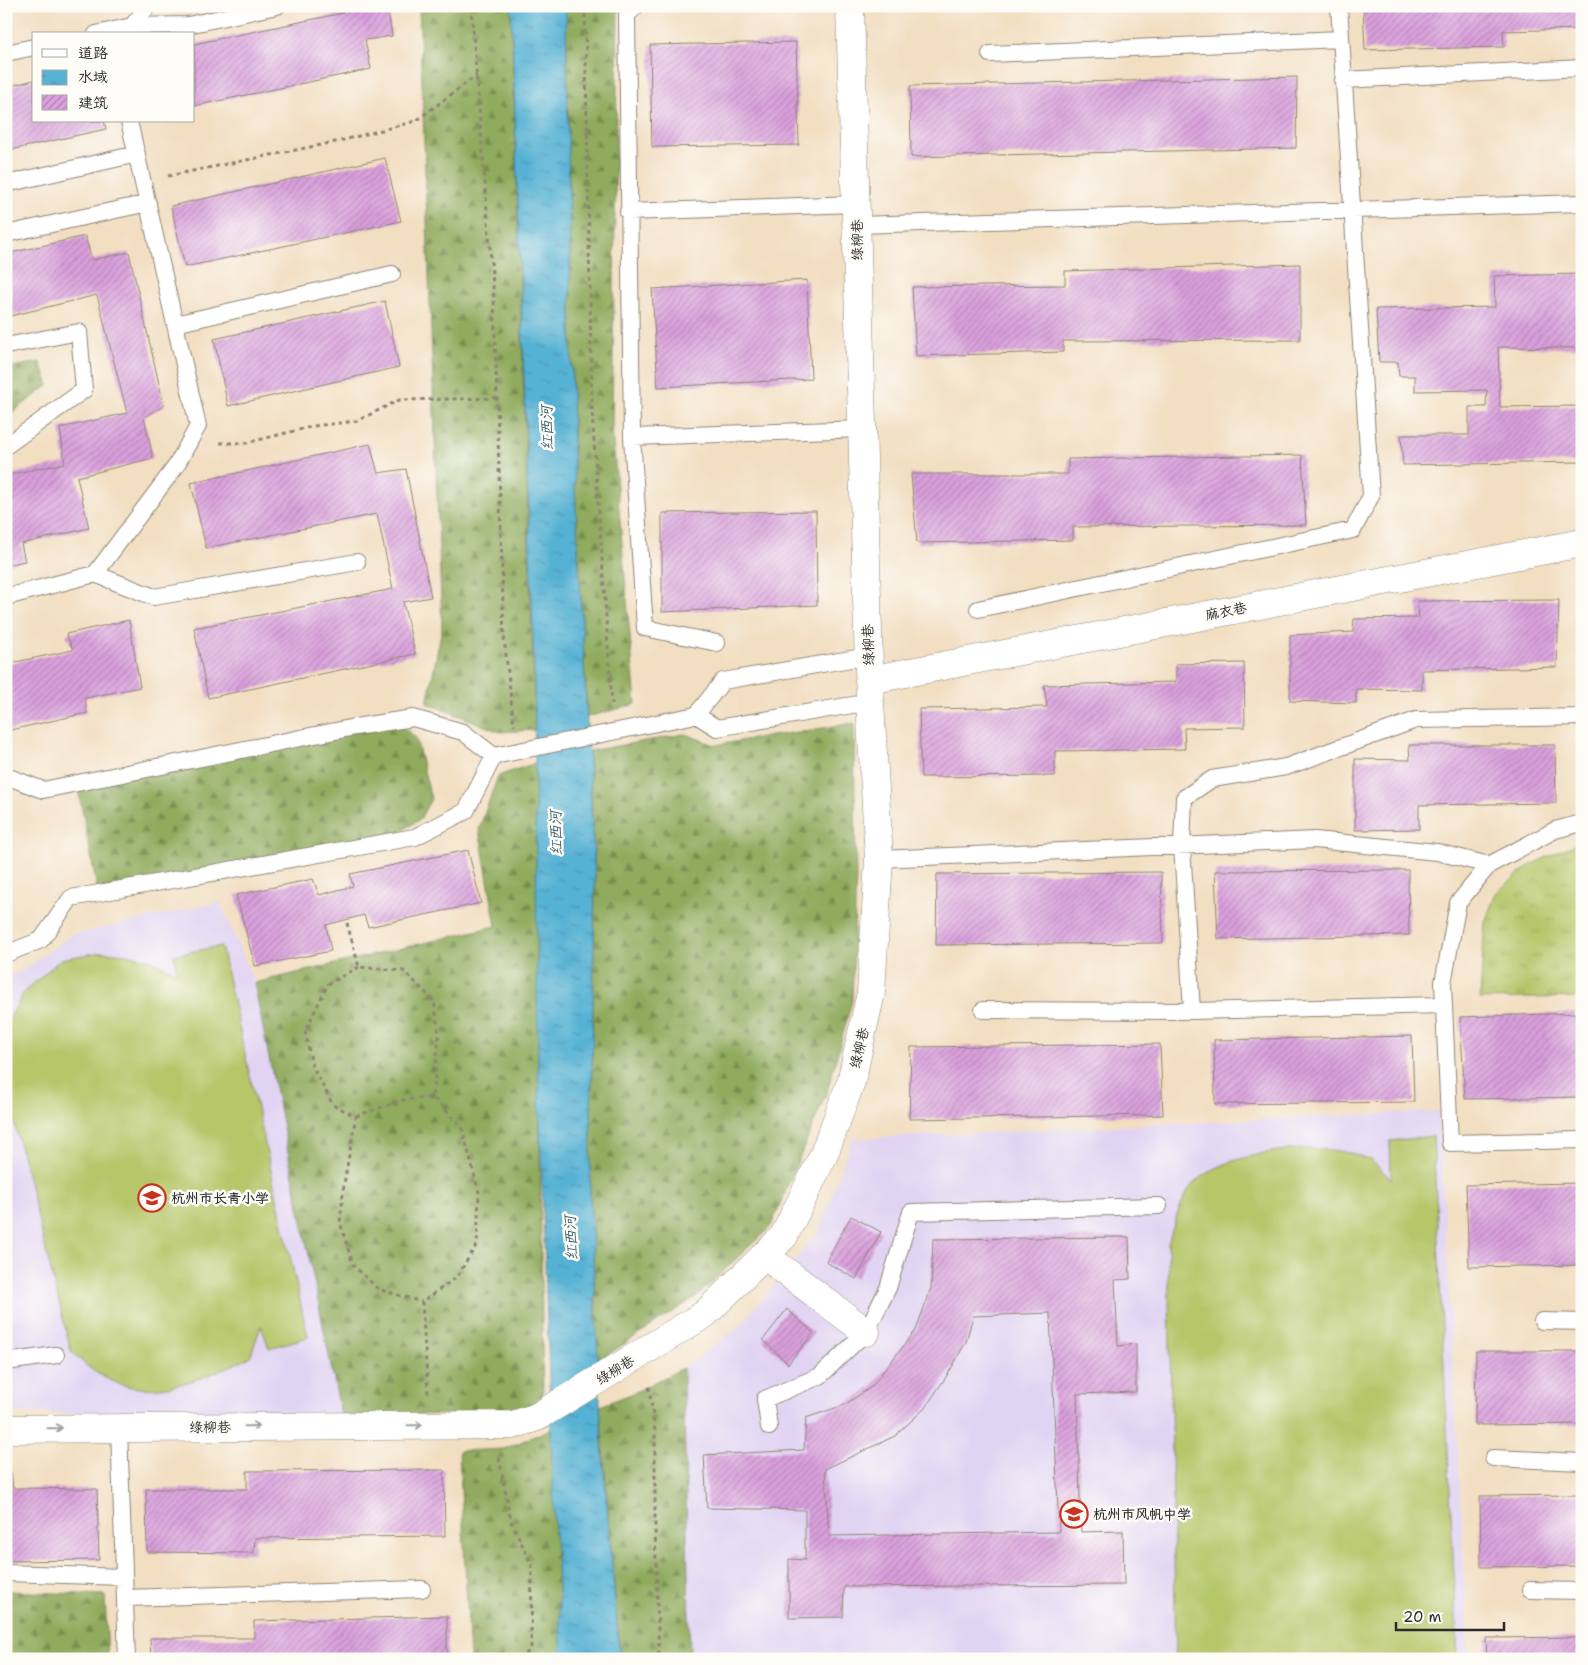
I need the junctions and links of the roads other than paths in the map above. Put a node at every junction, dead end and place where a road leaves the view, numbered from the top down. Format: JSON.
{"nodes":[{"id":1,"x":148,"y":6,"type":"edge"},
{"id":2,"x":277,"y":6,"type":"edge"},
{"id":3,"x":636,"y":6,"type":"edge"},
{"id":4,"x":850,"y":6,"type":"edge"},
{"id":5,"x":1339,"y":6,"type":"edge"},
{"id":6,"x":132,"y":26,"type":"junction"},
{"id":7,"x":109,"y":32,"type":"edge"},
{"id":8,"x":1340,"y":39,"type":"junction"},
{"id":9,"x":32,"y":47,"type":"edge"},
{"id":10,"x":6,"y":53,"type":"edge"},
{"id":11,"x":990,"y":54,"type":"dead end"},
{"id":12,"x":1582,"y":68,"type":"edge"},
{"id":13,"x":1343,"y":80,"type":"junction"},
{"id":14,"x":129,"y":122,"type":"edge"},
{"id":15,"x":137,"y":154,"type":"junction"},
{"id":16,"x":6,"y":184,"type":"edge"},
{"id":17,"x":148,"y":203,"type":"junction"},
{"id":18,"x":1582,"y":203,"type":"edge"},
{"id":19,"x":1351,"y":211,"type":"junction"},
{"id":20,"x":628,"y":212,"type":"junction"},
{"id":21,"x":856,"y":214,"type":"junction"},
{"id":22,"x":6,"y":234,"type":"edge"},
{"id":23,"x":392,"y":274,"type":"dead end"},
{"id":24,"x":174,"y":324,"type":"junction"},
{"id":25,"x":6,"y":346,"type":"edge"},
{"id":26,"x":862,"y":429,"type":"junction"},
{"id":27,"x":632,"y":437,"type":"junction"},
{"id":28,"x":6,"y":446,"type":"edge"},
{"id":29,"x":1582,"y":543,"type":"edge"},
{"id":30,"x":357,"y":562,"type":"dead end"},
{"id":31,"x":95,"y":574,"type":"junction"},
{"id":32,"x":6,"y":597,"type":"edge"},
{"id":33,"x":978,"y":609,"type":"dead end"},
{"id":34,"x":717,"y":643,"type":"dead end"},
{"id":35,"x":869,"y":679,"type":"junction"},
{"id":36,"x":696,"y":715,"type":"junction"},
{"id":37,"x":1582,"y":717,"type":"edge"},
{"id":38,"x":494,"y":756,"type":"junction"},
{"id":39,"x":6,"y":776,"type":"edge"},
{"id":40,"x":1582,"y":823,"type":"edge"},
{"id":41,"x":1182,"y":845,"type":"junction"},
{"id":42,"x":879,"y":859,"type":"junction"},
{"id":43,"x":1489,"y":865,"type":"junction"},
{"id":44,"x":6,"y":954,"type":"edge"},
{"id":45,"x":1444,"y":1005,"type":"junction"},
{"id":46,"x":983,"y":1010,"type":"dead end"},
{"id":47,"x":1192,"y":1011,"type":"junction"},
{"id":48,"x":1582,"y":1140,"type":"edge"},
{"id":49,"x":1159,"y":1206,"type":"dead end"},
{"id":50,"x":764,"y":1254,"type":"junction"},
{"id":51,"x":1542,"y":1321,"type":"dead end"},
{"id":52,"x":1582,"y":1322,"type":"edge"},
{"id":53,"x":866,"y":1332,"type":"junction"},
{"id":54,"x":56,"y":1355,"type":"dead end"},
{"id":55,"x":6,"y":1362,"type":"edge"},
{"id":56,"x":769,"y":1427,"type":"dead end"},
{"id":57,"x":119,"y":1428,"type":"junction"},
{"id":58,"x":6,"y":1429,"type":"edge"},
{"id":59,"x":1493,"y":1458,"type":"dead end"},
{"id":60,"x":1582,"y":1462,"type":"edge"},
{"id":61,"x":6,"y":1573,"type":"edge"},
{"id":62,"x":124,"y":1577,"type":"junction"},
{"id":63,"x":422,"y":1589,"type":"dead end"},
{"id":64,"x":1530,"y":1590,"type":"dead end"},
{"id":65,"x":1582,"y":1590,"type":"edge"},
{"id":66,"x":125,"y":1598,"type":"junction"},
{"id":67,"x":127,"y":1659,"type":"edge"}],
"edges":[{"from":1,"to":6,"type":"lane"},
{"from":2,"to":6,"type":"lane"},
{"from":3,"to":20,"type":"lane"},
{"from":4,"to":21,"type":"street","name":"绿柳巷"},
{"from":5,"to":8,"type":"lane"},
{"from":6,"to":7,"type":"lane"},
{"from":8,"to":11,"type":"lane"},
{"from":8,"to":13,"type":"lane"},
{"from":9,"to":10,"type":"lane"},
{"from":12,"to":13,"type":"lane"},
{"from":13,"to":19,"type":"lane"},
{"from":14,"to":15,"type":"lane"},
{"from":15,"to":16,"type":"lane"},
{"from":15,"to":17,"type":"lane"},
{"from":17,"to":22,"type":"lane"},
{"from":17,"to":24,"type":"lane"},
{"from":18,"to":19,"type":"lane"},
{"from":19,"to":21,"type":"lane"},
{"from":19,"to":33,"type":"lane"},
{"from":20,"to":21,"type":"lane"},
{"from":20,"to":27,"type":"lane"},
{"from":21,"to":26,"type":"street","name":"绿柳巷"},
{"from":23,"to":24,"type":"lane"},
{"from":24,"to":31,"type":"lane"},
{"from":25,"to":28,"type":"lane"},
{"from":26,"to":27,"type":"lane"},
{"from":26,"to":35,"type":"street","name":"绿柳巷"},
{"from":27,"to":34,"type":"lane"},
{"from":29,"to":35,"type":"street","name":"麻衣巷"},
{"from":30,"to":31,"type":"lane"},
{"from":31,"to":32,"type":"lane"},
{"from":35,"to":36,"type":"lane"},
{"from":35,"to":36,"type":"lane"},
{"from":35,"to":42,"type":"street","name":"绿柳巷"},
{"from":36,"to":38,"type":"lane"},
{"from":37,"to":41,"type":"lane"},
{"from":38,"to":39,"type":"lane"},
{"from":38,"to":44,"type":"lane"},
{"from":40,"to":43,"type":"lane"},
{"from":41,"to":42,"type":"lane"},
{"from":41,"to":43,"type":"lane"},
{"from":41,"to":47,"type":"lane"},
{"from":42,"to":50,"type":"street","name":"绿柳巷"},
{"from":43,"to":45,"type":"lane"},
{"from":45,"to":47,"type":"lane"},
{"from":45,"to":48,"type":"lane"},
{"from":46,"to":47,"type":"lane"},
{"from":49,"to":53,"type":"lane"},
{"from":50,"to":53,"type":"street"},
{"from":57,"to":50,"type":"street","name":"绿柳巷","one_way":true},
{"from":51,"to":52,"type":"lane"},
{"from":53,"to":56,"type":"lane"},
{"from":54,"to":55,"type":"lane"},
{"from":58,"to":57,"type":"street","name":"绿柳巷","one_way":true},
{"from":57,"to":62,"type":"lane"},
{"from":59,"to":60,"type":"lane"},
{"from":61,"to":62,"type":"lane"},
{"from":62,"to":66,"type":"lane"},
{"from":63,"to":66,"type":"lane"},
{"from":64,"to":65,"type":"lane"},
{"from":66,"to":67,"type":"lane"}]}
